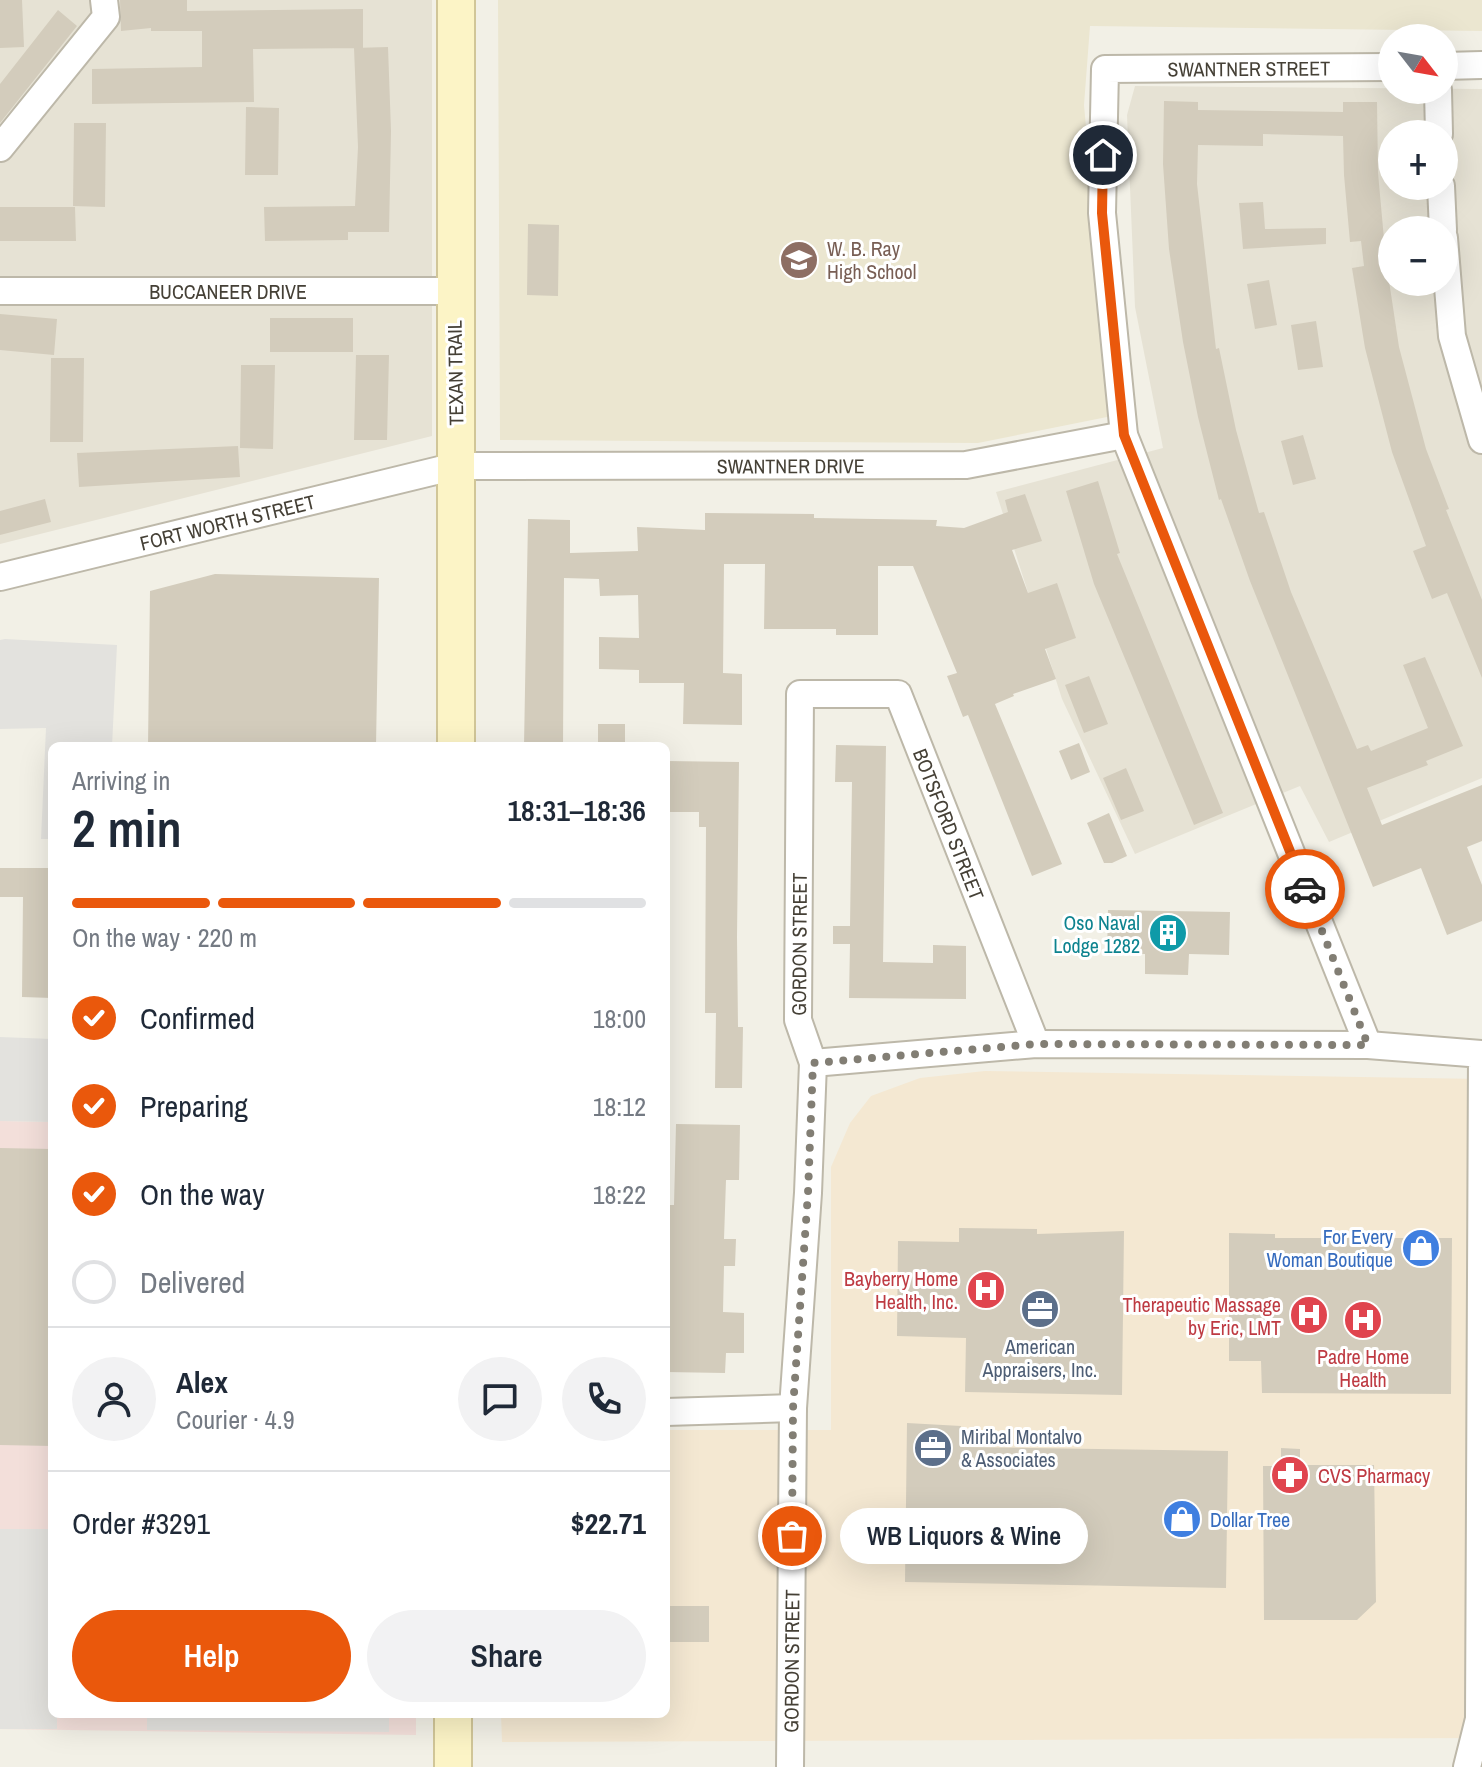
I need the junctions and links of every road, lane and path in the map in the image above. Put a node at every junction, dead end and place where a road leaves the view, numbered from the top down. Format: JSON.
{"nodes":[{"id":1,"x":104,"y":0,"type":"edge"},
{"id":2,"x":456,"y":0,"type":"edge"},
{"id":3,"x":1482,"y":65,"type":"edge"},
{"id":4,"x":1458,"y":66,"type":"edge"},
{"id":5,"x":1378,"y":67,"type":"edge"},
{"id":6,"x":0,"y":148,"type":"edge"},
{"id":7,"x":0,"y":291,"type":"edge"},
{"id":8,"x":454,"y":291,"type":"junction"},
{"id":9,"x":1449,"y":296,"type":"edge"},
{"id":10,"x":1124,"y":435,"type":"junction"},
{"id":11,"x":1482,"y":440,"type":"edge"},
{"id":12,"x":456,"y":466,"type":"junction"},
{"id":13,"x":0,"y":577,"type":"edge"},
{"id":14,"x":800,"y":694,"type":"joint"},
{"id":15,"x":456,"y":742,"type":"edge"},
{"id":16,"x":1036,"y":1044,"type":"junction"},
{"id":17,"x":1368,"y":1045,"type":"junction"},
{"id":18,"x":1482,"y":1054,"type":"edge"},
{"id":19,"x":813,"y":1063,"type":"junction"},
{"id":20,"x":793,"y":1408,"type":"junction"},
{"id":21,"x":670,"y":1412,"type":"edge"},
{"id":22,"x":453,"y":1718,"type":"edge"},
{"id":23,"x":453,"y":1767,"type":"edge"},
{"id":24,"x":790,"y":1767,"type":"edge"},
{"id":25,"x":1467,"y":1767,"type":"edge"}],
"edges":[{"from":1,"to":6,"type":"street"},
{"from":2,"to":8,"type":"street","name":"TEXAN TRAIL"},
{"from":3,"to":4,"type":"street"},
{"from":5,"to":10,"type":"street","name":"SWANTNER STREET"},
{"from":7,"to":8,"type":"street","name":"BUCCANEER DRIVE"},
{"from":8,"to":12,"type":"street","name":"TEXAN TRAIL"},
{"from":9,"to":11,"type":"street"},
{"from":10,"to":12,"type":"street","name":"SWANTNER DRIVE"},
{"from":10,"to":17,"type":"street"},
{"from":12,"to":13,"type":"street","name":"FORT WORTH STREET"},
{"from":12,"to":15,"type":"street","name":"TEXAN TRAIL"},
{"from":14,"to":16,"type":"street","name":"BOTSFORD STREET"},
{"from":14,"to":19,"type":"street","name":"GORDON STREET"},
{"from":16,"to":17,"type":"street"},
{"from":16,"to":19,"type":"street"},
{"from":17,"to":18,"type":"street"},
{"from":18,"to":25,"type":"street"},
{"from":19,"to":20,"type":"street","name":"GORDON STREET"},
{"from":20,"to":21,"type":"street"},
{"from":20,"to":24,"type":"street","name":"GORDON STREET"},
{"from":22,"to":23,"type":"street"}]}
